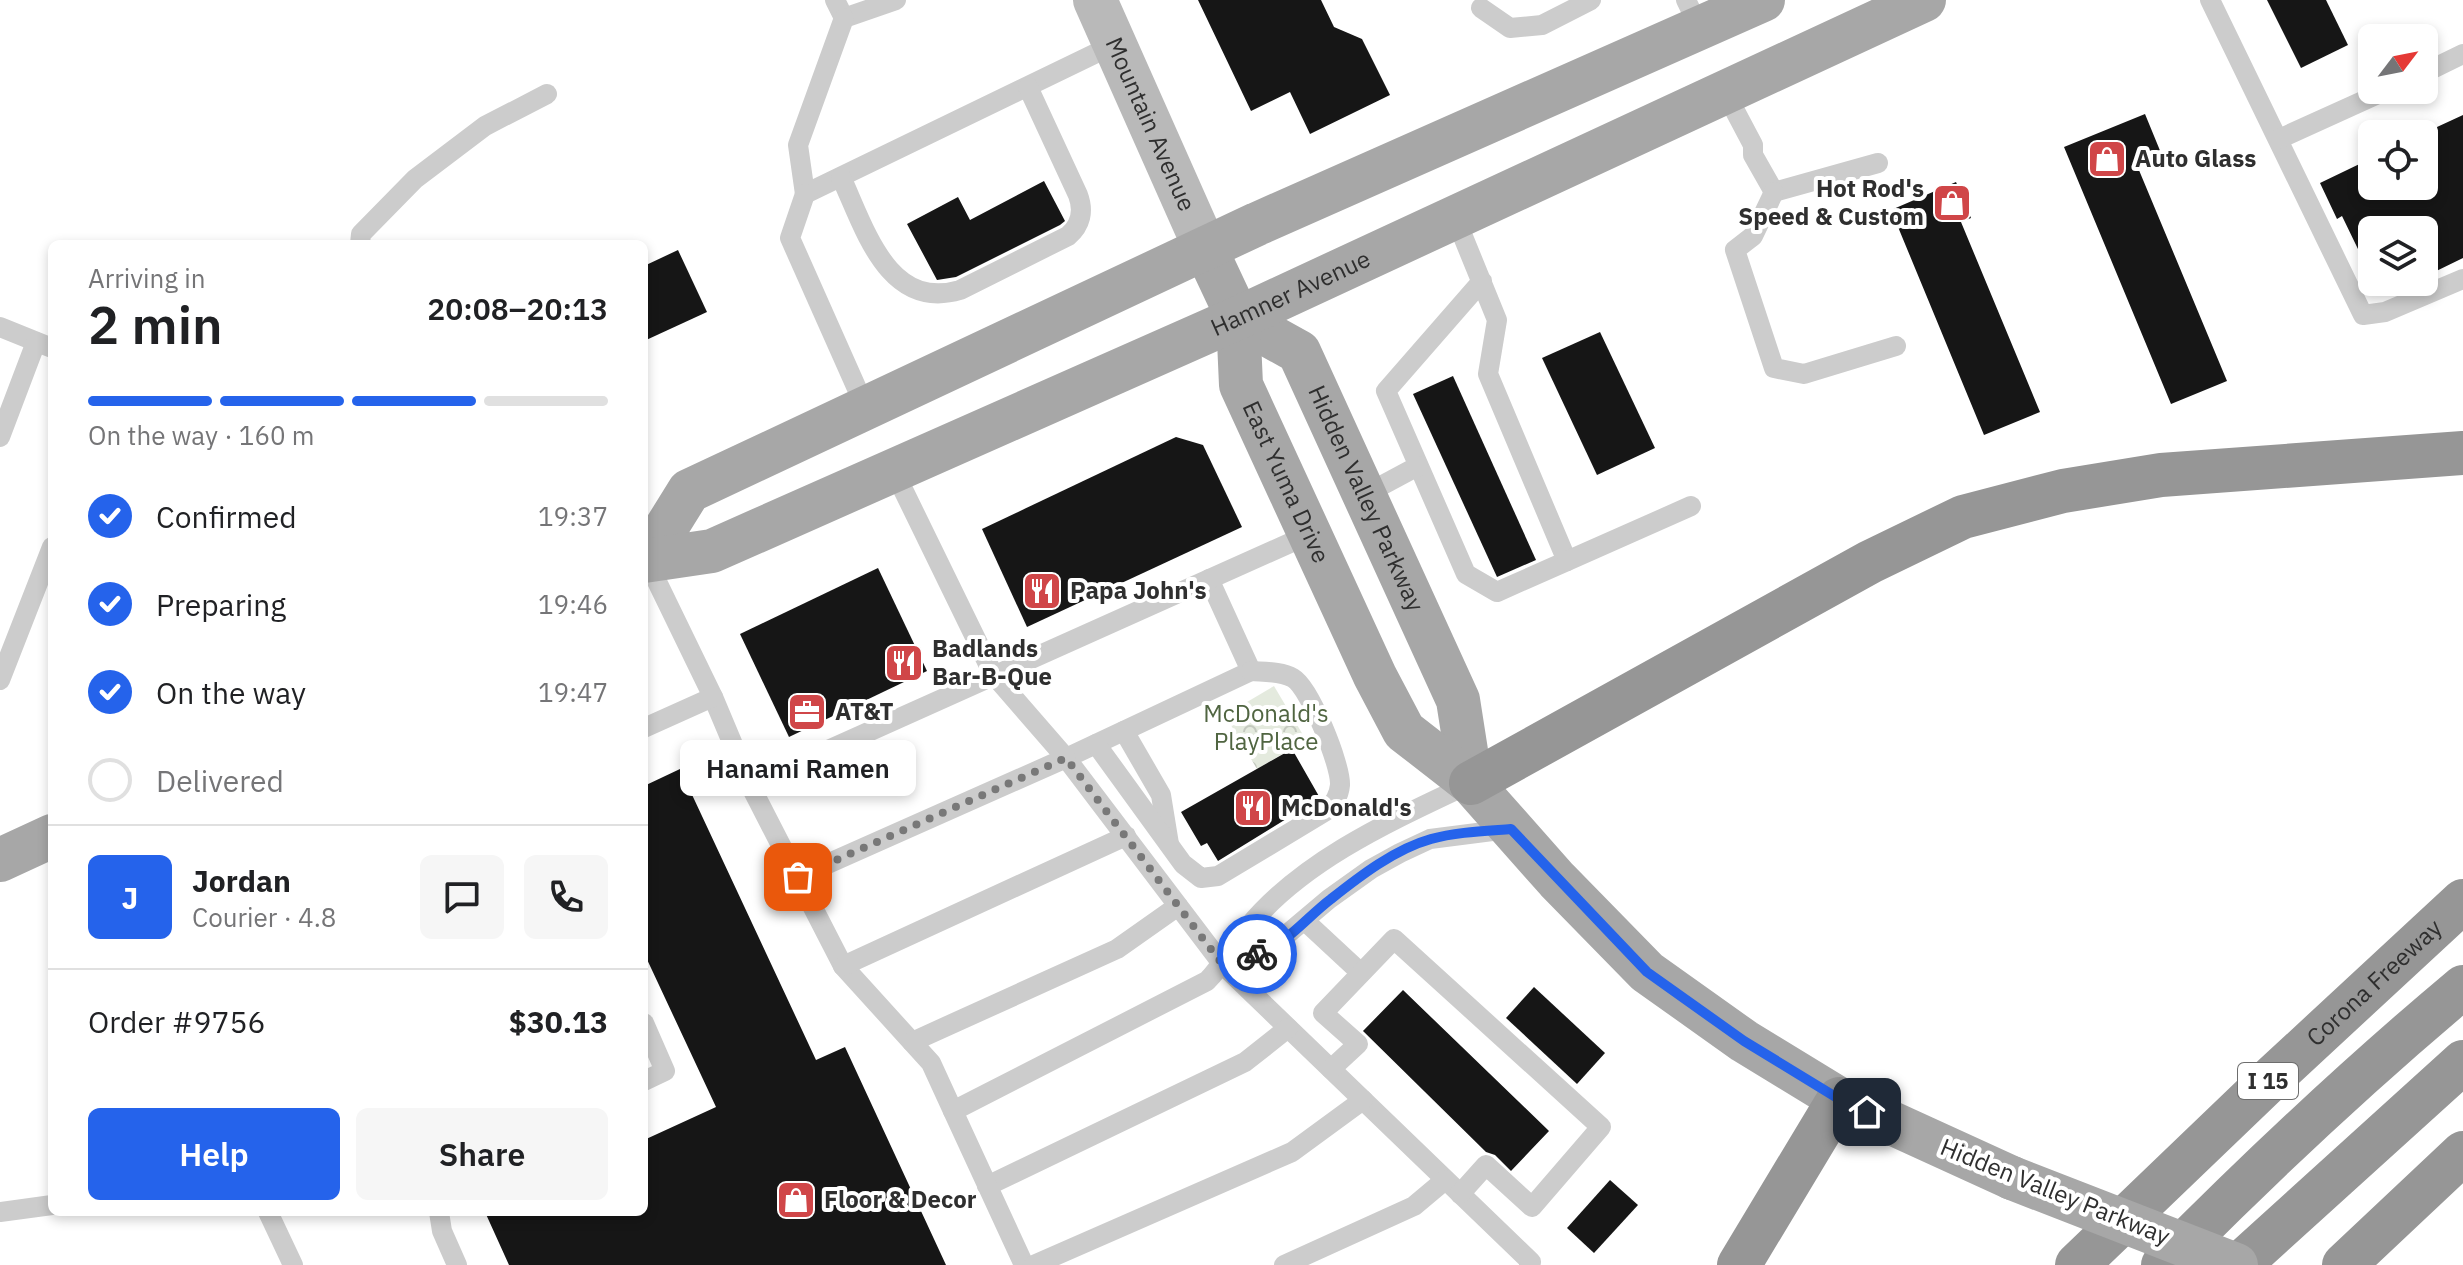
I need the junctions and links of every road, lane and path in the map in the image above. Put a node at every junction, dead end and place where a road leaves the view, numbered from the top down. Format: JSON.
{"nodes":[{"id":1,"x":896,"y":0,"type":"edge"},
{"id":2,"x":1095,"y":0,"type":"edge"},
{"id":3,"x":1591,"y":0,"type":"edge"},
{"id":4,"x":1763,"y":0,"type":"edge"},
{"id":5,"x":1924,"y":0,"type":"edge"},
{"id":6,"x":2210,"y":0,"type":"edge"},
{"id":7,"x":1481,"y":8,"type":"dead end"},
{"id":8,"x":839,"y":9,"type":"edge"},
{"id":9,"x":1693,"y":14,"type":"edge"},
{"id":10,"x":1115,"y":44,"type":"junction"},
{"id":11,"x":2463,"y":54,"type":"edge"},
{"id":12,"x":2438,"y":66,"type":"edge"},
{"id":13,"x":1028,"y":87,"type":"junction"},
{"id":14,"x":1725,"y":92,"type":"junction"},
{"id":15,"x":547,"y":94,"type":"dead end"},
{"id":16,"x":2358,"y":103,"type":"edge"},
{"id":17,"x":2279,"y":139,"type":"junction"},
{"id":18,"x":1878,"y":163,"type":"dead end"},
{"id":19,"x":841,"y":177,"type":"junction"},
{"id":20,"x":1774,"y":192,"type":"junction"},
{"id":21,"x":805,"y":194,"type":"junction"},
{"id":22,"x":1455,"y":217,"type":"junction"},
{"id":23,"x":360,"y":240,"type":"edge"},
{"id":24,"x":1206,"y":250,"type":"junction"},
{"id":25,"x":2463,"y":279,"type":"edge"},
{"id":26,"x":1482,"y":281,"type":"junction"},
{"id":27,"x":1238,"y":318,"type":"junction"},
{"id":28,"x":0,"y":327,"type":"edge"},
{"id":29,"x":44,"y":345,"type":"edge"},
{"id":30,"x":1896,"y":346,"type":"dead end"},
{"id":31,"x":866,"y":409,"type":"junction"},
{"id":32,"x":0,"y":437,"type":"edge"},
{"id":33,"x":2463,"y":453,"type":"edge"},
{"id":34,"x":1418,"y":466,"type":"junction"},
{"id":35,"x":894,"y":471,"type":"junction"},
{"id":36,"x":1364,"y":495,"type":"junction"},
{"id":37,"x":1691,"y":506,"type":"dead end"},
{"id":38,"x":1310,"y":534,"type":"junction"},
{"id":39,"x":648,"y":553,"type":"edge"},
{"id":40,"x":648,"y":558,"type":"edge"},
{"id":41,"x":1567,"y":561,"type":"junction"},
{"id":42,"x":648,"y":564,"type":"edge"},
{"id":43,"x":48,"y":570,"type":"edge"},
{"id":44,"x":1209,"y":579,"type":"junction"},
{"id":45,"x":44,"y":594,"type":"edge"},
{"id":46,"x":1338,"y":595,"type":"joint"},
{"id":47,"x":1251,"y":671,"type":"junction"},
{"id":48,"x":993,"y":674,"type":"junction"},
{"id":49,"x":0,"y":680,"type":"edge"},
{"id":50,"x":713,"y":697,"type":"junction"},
{"id":51,"x":648,"y":726,"type":"edge"},
{"id":52,"x":1124,"y":731,"type":"junction"},
{"id":53,"x":1096,"y":744,"type":"junction"},
{"id":54,"x":1066,"y":758,"type":"junction"},
{"id":55,"x":1471,"y":783,"type":"junction"},
{"id":56,"x":750,"y":785,"type":"junction"},
{"id":57,"x":1511,"y":829,"type":"junction"},
{"id":58,"x":1126,"y":836,"type":"junction"},
{"id":59,"x":48,"y":838,"type":"edge"},
{"id":60,"x":1169,"y":844,"type":"junction"},
{"id":61,"x":0,"y":860,"type":"edge"},
{"id":62,"x":798,"y":877,"type":"junction"},
{"id":63,"x":2463,"y":901,"type":"edge"},
{"id":64,"x":1178,"y":906,"type":"junction"},
{"id":65,"x":1305,"y":921,"type":"junction"},
{"id":66,"x":1223,"y":965,"type":"junction"},
{"id":67,"x":843,"y":966,"type":"junction"},
{"id":68,"x":1361,"y":973,"type":"junction"},
{"id":69,"x":2463,"y":987,"type":"edge"},
{"id":70,"x":1288,"y":1028,"type":"junction"},
{"id":71,"x":648,"y":1032,"type":"edge"},
{"id":72,"x":912,"y":1042,"type":"junction"},
{"id":73,"x":1331,"y":1069,"type":"junction"},
{"id":74,"x":2449,"y":1074,"type":"edge"},
{"id":75,"x":648,"y":1079,"type":"edge"},
{"id":76,"x":1839,"y":1099,"type":"junction"},
{"id":77,"x":1363,"y":1100,"type":"junction"},
{"id":78,"x":953,"y":1111,"type":"junction"},
{"id":79,"x":2463,"y":1153,"type":"edge"},
{"id":80,"x":987,"y":1186,"type":"junction"},
{"id":81,"x":1453,"y":1187,"type":"junction"},
{"id":82,"x":48,"y":1206,"type":"edge"},
{"id":83,"x":0,"y":1212,"type":"edge"},
{"id":84,"x":270,"y":1216,"type":"edge"},
{"id":85,"x":440,"y":1216,"type":"edge"},
{"id":86,"x":1527,"y":1264,"type":"edge"},
{"id":87,"x":293,"y":1265,"type":"edge"},
{"id":88,"x":457,"y":1265,"type":"edge"},
{"id":89,"x":1024,"y":1265,"type":"edge"},
{"id":90,"x":1034,"y":1265,"type":"edge"},
{"id":91,"x":1284,"y":1265,"type":"edge"},
{"id":92,"x":1739,"y":1265,"type":"edge"},
{"id":93,"x":2077,"y":1265,"type":"edge"},
{"id":94,"x":2163,"y":1265,"type":"edge"},
{"id":95,"x":2238,"y":1265,"type":"edge"},
{"id":96,"x":2278,"y":1265,"type":"edge"},
{"id":97,"x":2344,"y":1265,"type":"edge"}],
"edges":[{"from":1,"to":8,"type":"lane"},
{"from":2,"to":10,"type":"main road","name":"Mountain Avenue"},
{"from":3,"to":7,"type":"lane"},
{"from":4,"to":9,"type":"main road"},
{"from":5,"to":14,"type":"main road","name":"Hamner Avenue"},
{"from":6,"to":17,"type":"lane"},
{"from":8,"to":21,"type":"lane"},
{"from":9,"to":24,"type":"main road"},
{"from":10,"to":13,"type":"lane"},
{"from":10,"to":24,"type":"main road","name":"Mountain Avenue"},
{"from":11,"to":12,"type":"lane"},
{"from":13,"to":19,"type":"lane"},
{"from":13,"to":19,"type":"lane"},
{"from":14,"to":20,"type":"lane"},
{"from":14,"to":22,"type":"main road","name":"Hamner Avenue"},
{"from":15,"to":23,"type":"lane"},
{"from":16,"to":17,"type":"lane"},
{"from":17,"to":25,"type":"lane"},
{"from":18,"to":20,"type":"lane"},
{"from":19,"to":21,"type":"lane"},
{"from":20,"to":30,"type":"lane"},
{"from":21,"to":31,"type":"lane"},
{"from":22,"to":26,"type":"lane"},
{"from":22,"to":27,"type":"main road","name":"Hamner Avenue"},
{"from":24,"to":27,"type":"main road"},
{"from":24,"to":31,"type":"main road"},
{"from":26,"to":34,"type":"lane"},
{"from":26,"to":41,"type":"lane"},
{"from":27,"to":35,"type":"main road","name":"Hamner Avenue"},
{"from":27,"to":36,"type":"main road","name":"Hidden Valley Parkway"},
{"from":27,"to":38,"type":"main road","name":"East Yuma Drive"},
{"from":28,"to":29,"type":"lane"},
{"from":29,"to":32,"type":"lane"},
{"from":31,"to":39,"type":"main road"},
{"from":33,"to":55,"type":"highway"},
{"from":34,"to":36,"type":"lane"},
{"from":34,"to":41,"type":"lane"},
{"from":35,"to":40,"type":"main road","name":"Hamner Avenue"},
{"from":35,"to":48,"type":"lane"},
{"from":36,"to":55,"type":"main road","name":"Hidden Valley Parkway"},
{"from":37,"to":41,"type":"lane"},
{"from":38,"to":44,"type":"lane"},
{"from":38,"to":46,"type":"main road","name":"East Yuma Drive"},
{"from":42,"to":50,"type":"lane"},
{"from":43,"to":45,"type":"lane"},
{"from":44,"to":47,"type":"lane"},
{"from":44,"to":48,"type":"lane"},
{"from":45,"to":49,"type":"lane"},
{"from":46,"to":55,"type":"main road","name":"Hidden Valley Parkway"},
{"from":47,"to":52,"type":"lane"},
{"from":47,"to":60,"type":"lane"},
{"from":48,"to":54,"type":"lane"},
{"from":48,"to":56,"type":"lane"},
{"from":50,"to":51,"type":"lane"},
{"from":50,"to":56,"type":"lane"},
{"from":52,"to":53,"type":"lane"},
{"from":52,"to":60,"type":"lane"},
{"from":53,"to":54,"type":"lane"},
{"from":53,"to":60,"type":"lane"},
{"from":54,"to":58,"type":"lane"},
{"from":54,"to":62,"type":"lane"},
{"from":55,"to":57,"type":"main road","name":"Hidden Valley Parkway"},
{"from":55,"to":66,"type":"lane"},
{"from":56,"to":62,"type":"lane"},
{"from":57,"to":65,"type":"lane"},
{"from":57,"to":76,"type":"main road","name":"Hidden Valley Parkway"},
{"from":58,"to":64,"type":"lane"},
{"from":58,"to":67,"type":"lane"},
{"from":59,"to":61,"type":"main road"},
{"from":62,"to":67,"type":"lane"},
{"from":63,"to":93,"type":"highway","name":"Corona Freeway","number":"I 15"},
{"from":64,"to":66,"type":"lane"},
{"from":64,"to":72,"type":"lane"},
{"from":65,"to":66,"type":"lane"},
{"from":65,"to":68,"type":"lane"},
{"from":66,"to":70,"type":"lane"},
{"from":66,"to":78,"type":"lane"},
{"from":67,"to":72,"type":"lane"},
{"from":68,"to":73,"type":"lane"},
{"from":68,"to":81,"type":"lane"},
{"from":69,"to":94,"type":"highway"},
{"from":70,"to":73,"type":"lane"},
{"from":70,"to":80,"type":"lane"},
{"from":71,"to":75,"type":"lane"},
{"from":72,"to":78,"type":"lane"},
{"from":73,"to":77,"type":"lane"},
{"from":74,"to":95,"type":"highway"},
{"from":74,"to":96,"type":"highway"},
{"from":76,"to":92,"type":"highway"},
{"from":76,"to":95,"type":"main road","name":"Hidden Valley Parkway","bridge":true},
{"from":77,"to":81,"type":"lane"},
{"from":77,"to":90,"type":"lane"},
{"from":78,"to":80,"type":"lane"},
{"from":79,"to":97,"type":"highway"},
{"from":80,"to":89,"type":"lane"},
{"from":81,"to":86,"type":"lane"},
{"from":81,"to":91,"type":"lane"},
{"from":82,"to":83,"type":"lane"},
{"from":84,"to":87,"type":"lane"},
{"from":85,"to":88,"type":"lane"}]}
